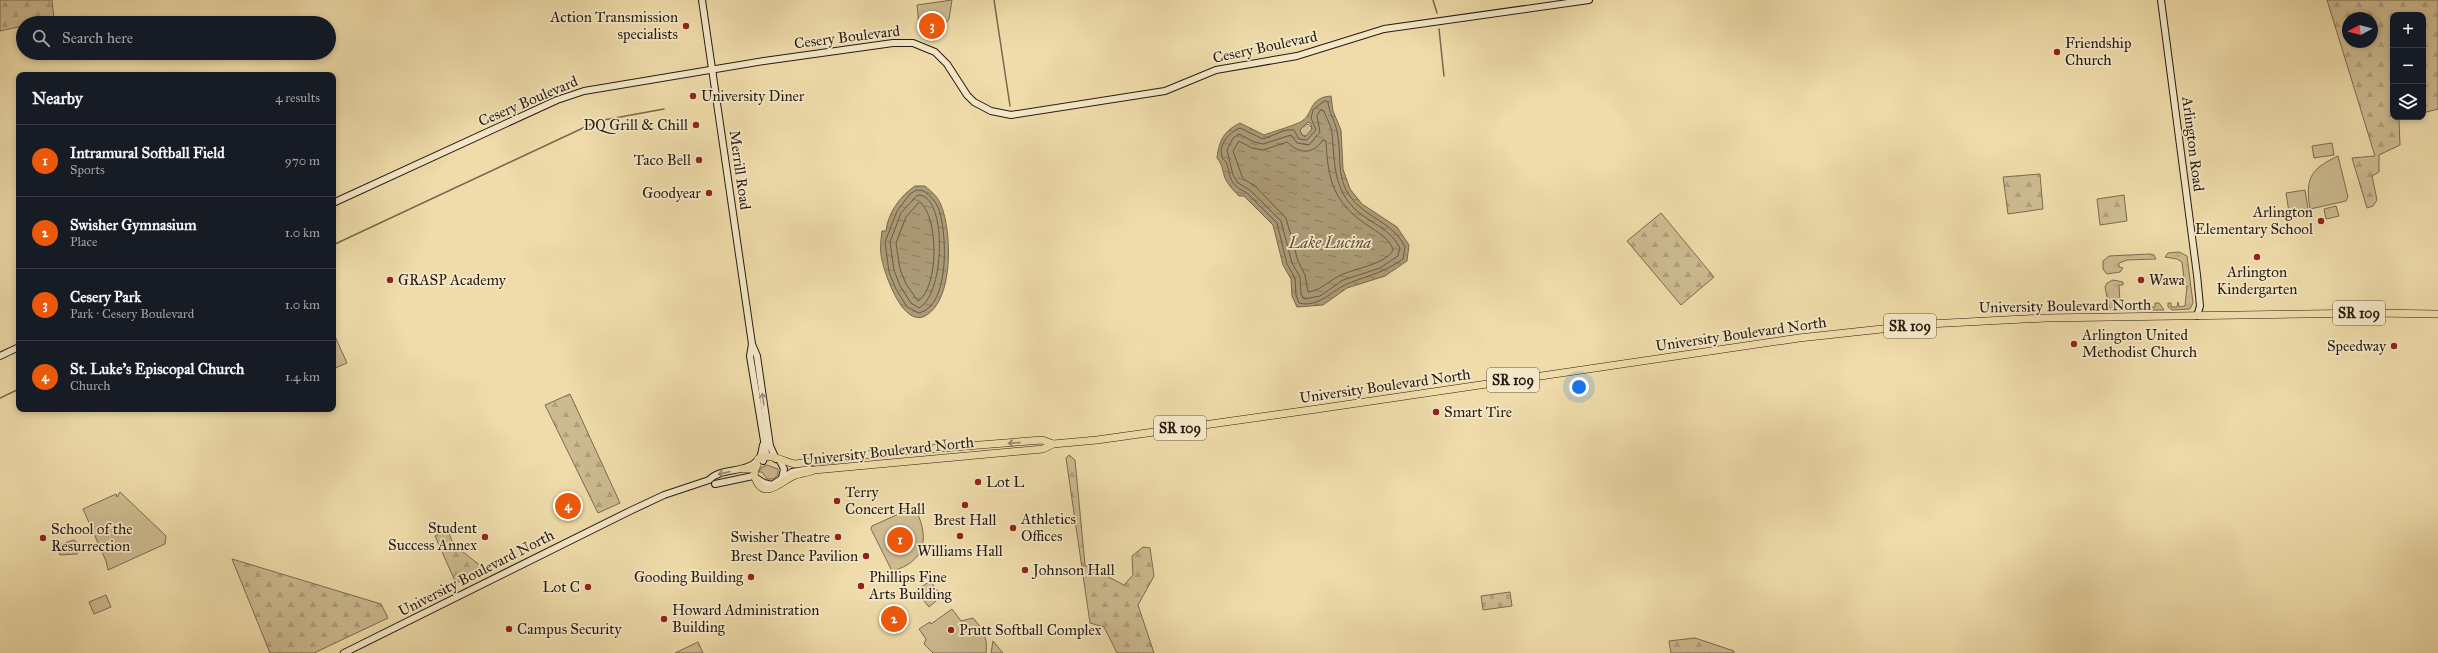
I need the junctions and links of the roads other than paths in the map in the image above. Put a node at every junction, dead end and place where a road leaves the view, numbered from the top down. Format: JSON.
{"nodes":[{"id":1,"x":702,"y":0,"type":"edge"},
{"id":2,"x":1589,"y":0,"type":"edge"},
{"id":3,"x":2161,"y":0,"type":"edge"},
{"id":4,"x":713,"y":70,"type":"junction"},
{"id":5,"x":336,"y":202,"type":"edge"},
{"id":6,"x":2438,"y":314,"type":"edge"},
{"id":7,"x":2197,"y":316,"type":"junction"},
{"id":8,"x":752,"y":344,"type":"junction"},
{"id":9,"x":16,"y":348,"type":"edge"},
{"id":10,"x":0,"y":356,"type":"edge"},
{"id":11,"x":1053,"y":444,"type":"junction"},
{"id":12,"x":966,"y":446,"type":"junction"},
{"id":13,"x":966,"y":455,"type":"junction"},
{"id":14,"x":761,"y":461,"type":"junction"},
{"id":15,"x":780,"y":462,"type":"junction"},
{"id":16,"x":742,"y":469,"type":"joint"},
{"id":17,"x":814,"y":470,"type":"junction"},
{"id":18,"x":782,"y":478,"type":"junction"},
{"id":19,"x":756,"y":479,"type":"junction"},
{"id":20,"x":712,"y":482,"type":"junction"},
{"id":21,"x":344,"y":653,"type":"edge"}],
"edges":[{"from":1,"to":4,"type":"main road","name":"Merrill Road"},
{"from":2,"to":4,"type":"main road","name":"Cesery Boulevard"},
{"from":3,"to":7,"type":"main road","name":"Arlington Road"},
{"from":4,"to":5,"type":"main road","name":"Cesery Boulevard"},
{"from":4,"to":8,"type":"main road","name":"Merrill Road"},
{"from":6,"to":7,"type":"main road","name":"University Boulevard North","number":"SR 109"},
{"from":7,"to":11,"type":"main road","name":"University Boulevard North","number":"SR 109"},
{"from":8,"to":14,"type":"main road","name":"Merrill Road"},
{"from":15,"to":8,"type":"main road","name":"Merrill Road","one_way":true},
{"from":9,"to":10,"type":"main road"},
{"from":11,"to":12,"type":"main road","name":"University Boulevard North","number":"SR 109","one_way":true},
{"from":11,"to":13,"type":"main road","name":"University Boulevard North","number":"SR 109"},
{"from":12,"to":13,"type":"main road"},
{"from":12,"to":15,"type":"main road","name":"University Boulevard North","number":"SR 109"},
{"from":13,"to":17,"type":"main road","name":"University Boulevard North","number":"SR 109"},
{"from":14,"to":15,"type":"main road","number":"SR 109"},
{"from":14,"to":15,"type":"main road","number":"SR 109"},
{"from":14,"to":16,"type":"main road","number":"SR 109"},
{"from":14,"to":19,"type":"main road"},
{"from":15,"to":18,"type":"main road"},
{"from":16,"to":20,"type":"main road","name":"University Boulevard North","number":"SR 109","one_way":true},
{"from":17,"to":18,"type":"main road","number":"SR 109"},
{"from":17,"to":19,"type":"main road","name":"University Boulevard North","number":"SR 109"},
{"from":18,"to":19,"type":"main road","number":"SR 109"},
{"from":19,"to":20,"type":"main road","number":"SR 109"},
{"from":20,"to":21,"type":"main road","name":"University Boulevard North","number":"SR 109"}]}
